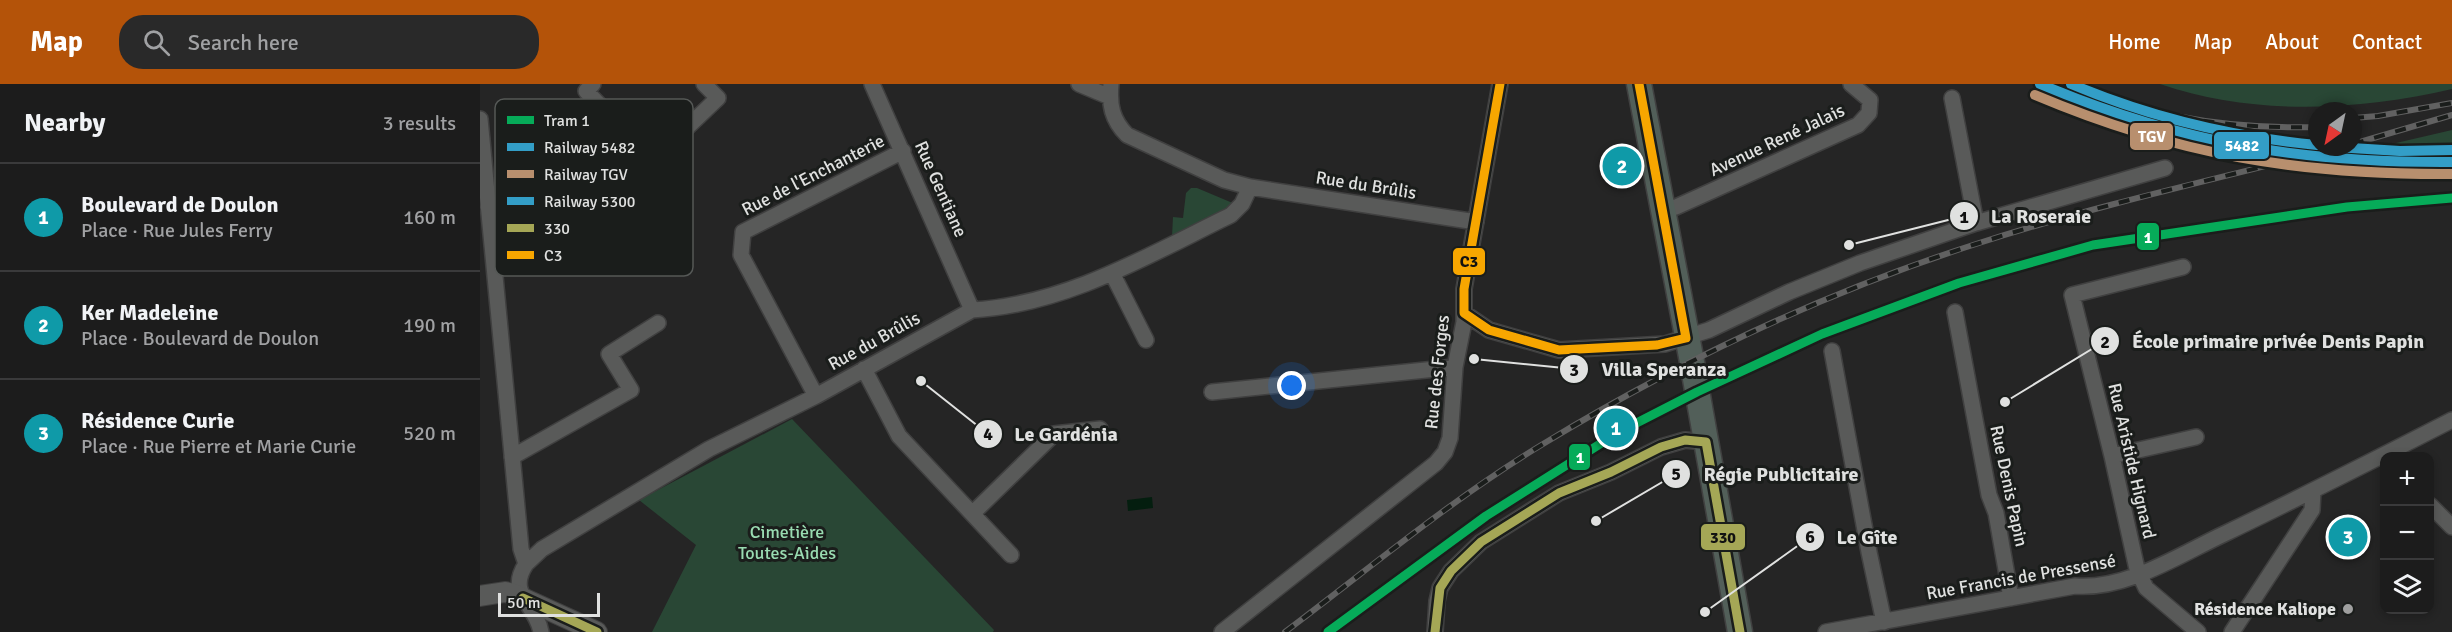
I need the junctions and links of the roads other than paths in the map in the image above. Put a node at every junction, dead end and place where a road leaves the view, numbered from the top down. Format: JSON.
{"nodes":[{"id":1,"x":593,"y":84,"type":"edge"},
{"id":2,"x":704,"y":84,"type":"edge"},
{"id":3,"x":872,"y":84,"type":"edge"},
{"id":4,"x":1079,"y":84,"type":"edge"},
{"id":5,"x":1500,"y":84,"type":"edge"},
{"id":6,"x":1639,"y":84,"type":"edge"},
{"id":7,"x":1851,"y":84,"type":"edge"},
{"id":8,"x":1110,"y":90,"type":"edge"},
{"id":9,"x":1952,"y":98,"type":"dead end"},
{"id":10,"x":594,"y":99,"type":"edge"},
{"id":11,"x":480,"y":119,"type":"edge"},
{"id":12,"x":693,"y":122,"type":"edge"},
{"id":13,"x":903,"y":151,"type":"junction"},
{"id":14,"x":2165,"y":168,"type":"dead end"},
{"id":15,"x":1250,"y":187,"type":"junction"},
{"id":16,"x":495,"y":206,"type":"edge"},
{"id":17,"x":488,"y":207,"type":"junction"},
{"id":18,"x":1662,"y":209,"type":"junction"},
{"id":19,"x":1476,"y":222,"type":"junction"},
{"id":20,"x":1976,"y":223,"type":"junction"},
{"id":21,"x":2183,"y":267,"type":"dead end"},
{"id":22,"x":1112,"y":273,"type":"junction"},
{"id":23,"x":972,"y":310,"type":"junction"},
{"id":24,"x":1954,"y":312,"type":"dead end"},
{"id":25,"x":1464,"y":313,"type":"junction"},
{"id":26,"x":658,"y":323,"type":"dead end"},
{"id":27,"x":1686,"y":338,"type":"junction"},
{"id":28,"x":1146,"y":340,"type":"dead end"},
{"id":29,"x":1832,"y":351,"type":"dead end"},
{"id":30,"x":1455,"y":367,"type":"junction"},
{"id":31,"x":864,"y":369,"type":"junction"},
{"id":32,"x":1212,"y":392,"type":"dead end"},
{"id":33,"x":816,"y":396,"type":"junction"},
{"id":34,"x":2452,"y":420,"type":"edge"},
{"id":35,"x":1100,"y":429,"type":"dead end"},
{"id":36,"x":2196,"y":436,"type":"dead end"},
{"id":37,"x":1706,"y":442,"type":"junction"},
{"id":38,"x":2394,"y":452,"type":"edge"},
{"id":39,"x":2112,"y":456,"type":"junction"},
{"id":40,"x":512,"y":457,"type":"junction"},
{"id":41,"x":2380,"y":459,"type":"edge"},
{"id":42,"x":2313,"y":491,"type":"junction"},
{"id":43,"x":2431,"y":506,"type":"edge"},
{"id":44,"x":2281,"y":507,"type":"junction"},
{"id":45,"x":973,"y":513,"type":"junction"},
{"id":46,"x":2452,"y":526,"type":"edge"},
{"id":47,"x":2292,"y":537,"type":"junction"},
{"id":48,"x":1011,"y":555,"type":"dead end"},
{"id":49,"x":526,"y":564,"type":"junction"},
{"id":50,"x":2139,"y":573,"type":"junction"},
{"id":51,"x":480,"y":596,"type":"edge"},
{"id":52,"x":523,"y":598,"type":"junction"},
{"id":53,"x":2011,"y":598,"type":"junction"},
{"id":54,"x":1884,"y":622,"type":"junction"},
{"id":55,"x":541,"y":632,"type":"edge"},
{"id":56,"x":597,"y":632,"type":"edge"},
{"id":57,"x":1222,"y":632,"type":"edge"},
{"id":58,"x":1435,"y":632,"type":"edge"},
{"id":59,"x":1740,"y":632,"type":"edge"},
{"id":60,"x":1826,"y":632,"type":"edge"},
{"id":61,"x":2198,"y":632,"type":"edge"},
{"id":62,"x":2232,"y":632,"type":"edge"}],
"edges":[{"from":1,"to":10,"type":"street"},
{"from":2,"to":12,"type":"street"},
{"from":3,"to":13,"type":"street","name":"Rue Gentiane"},
{"from":4,"to":8,"type":"street"},
{"from":5,"to":19,"type":"street","name":"Rue des Forges"},
{"from":6,"to":18,"type":"main road"},
{"from":7,"to":18,"type":"street","name":"Avenue René Jalais"},
{"from":8,"to":15,"type":"street","name":"Rue du Brûlis"},
{"from":9,"to":20,"type":"street"},
{"from":11,"to":17,"type":"street"},
{"from":13,"to":23,"type":"street","name":"Rue Gentiane"},
{"from":13,"to":33,"type":"street","name":"Rue de l'Enchanterie"},
{"from":14,"to":20,"type":"street"},
{"from":15,"to":19,"type":"street","name":"Rue du Brûlis"},
{"from":15,"to":22,"type":"street","name":"Rue du Brûlis"},
{"from":16,"to":17,"type":"street"},
{"from":17,"to":40,"type":"street"},
{"from":18,"to":27,"type":"main road"},
{"from":19,"to":25,"type":"street","name":"Rue des Forges"},
{"from":20,"to":27,"type":"street"},
{"from":21,"to":39,"type":"street","name":"Rue Aristide Hignard"},
{"from":22,"to":23,"type":"street","name":"Rue du Brûlis"},
{"from":22,"to":28,"type":"street"},
{"from":23,"to":31,"type":"street","name":"Rue du Brûlis"},
{"from":24,"to":53,"type":"street","name":"Rue Denis Papin"},
{"from":25,"to":27,"type":"street"},
{"from":25,"to":30,"type":"street","name":"Rue des Forges"},
{"from":26,"to":40,"type":"street"},
{"from":27,"to":37,"type":"main road"},
{"from":29,"to":54,"type":"street"},
{"from":30,"to":32,"type":"street"},
{"from":30,"to":57,"type":"street","name":"Rue des Forges"},
{"from":31,"to":33,"type":"street","name":"Rue du Brûlis"},
{"from":31,"to":45,"type":"street"},
{"from":33,"to":49,"type":"street","name":"Rue du Brûlis"},
{"from":34,"to":38,"type":"street"},
{"from":35,"to":45,"type":"street"},
{"from":36,"to":39,"type":"street"},
{"from":37,"to":58,"type":"street"},
{"from":37,"to":59,"type":"main road"},
{"from":39,"to":50,"type":"street","name":"Rue Aristide Hignard"},
{"from":40,"to":49,"type":"street"},
{"from":41,"to":42,"type":"street"},
{"from":42,"to":44,"type":"street"},
{"from":42,"to":47,"type":"street"},
{"from":43,"to":46,"type":"street"},
{"from":44,"to":47,"type":"street"},
{"from":44,"to":50,"type":"street"},
{"from":45,"to":48,"type":"street"},
{"from":47,"to":62,"type":"street"},
{"from":49,"to":52,"type":"street"},
{"from":50,"to":53,"type":"street","name":"Rue Francis de Pressensé"},
{"from":50,"to":61,"type":"street","name":"Rue Francis de Pressensé"},
{"from":51,"to":52,"type":"street"},
{"from":52,"to":55,"type":"street"},
{"from":52,"to":56,"type":"street"},
{"from":53,"to":54,"type":"street","name":"Rue Francis de Pressensé"},
{"from":54,"to":60,"type":"street","name":"Rue Francis de Pressensé"}]}
